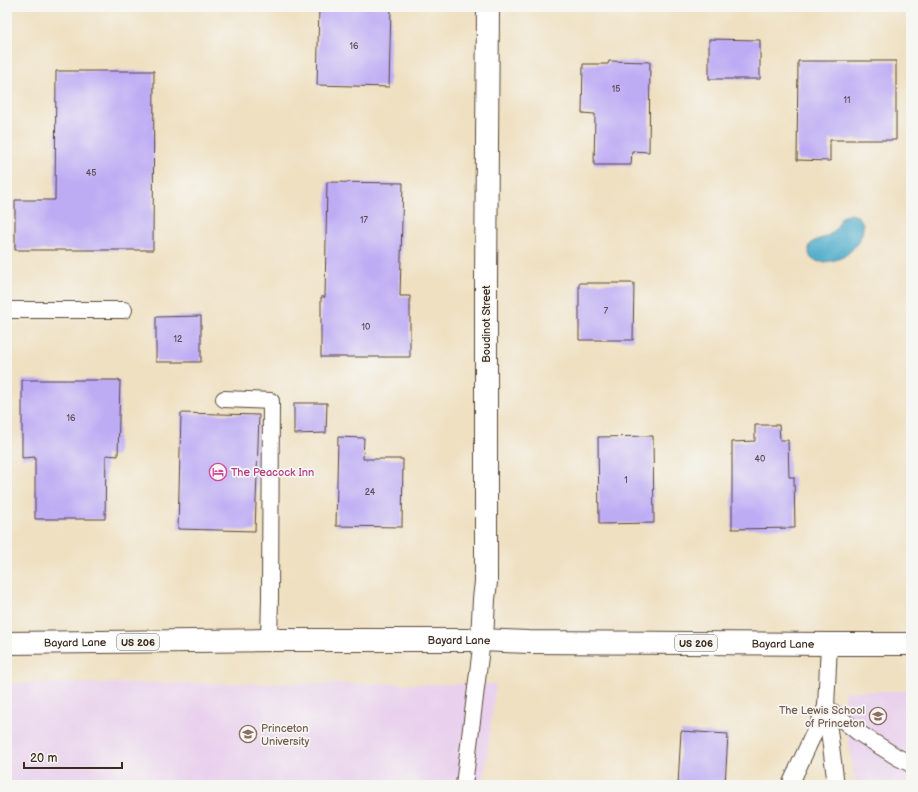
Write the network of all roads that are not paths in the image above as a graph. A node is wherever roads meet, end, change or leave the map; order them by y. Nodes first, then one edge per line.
1 (488, 7) edge
2 (7, 310) edge
3 (124, 310) dead end
4 (224, 399) dead end
5 (269, 640) junction
6 (482, 640) junction
7 (7, 643) edge
8 (829, 644) junction
9 (911, 644) edge
10 (826, 707) junction
11 (911, 764) edge
12 (464, 785) edge
13 (790, 785) edge
14 (836, 785) edge

1 - 6 main road, Boudinot Street
2 - 3 lane
4 - 5 lane
5 - 6 main road, Bayard Lane / US 206
5 - 7 main road, Bayard Lane / US 206
6 - 8 main road, Bayard Lane / US 206
6 - 12 lane
8 - 9 main road, Bayard Lane / US 206
8 - 10 lane
10 - 11 lane
10 - 13 lane
10 - 14 lane

